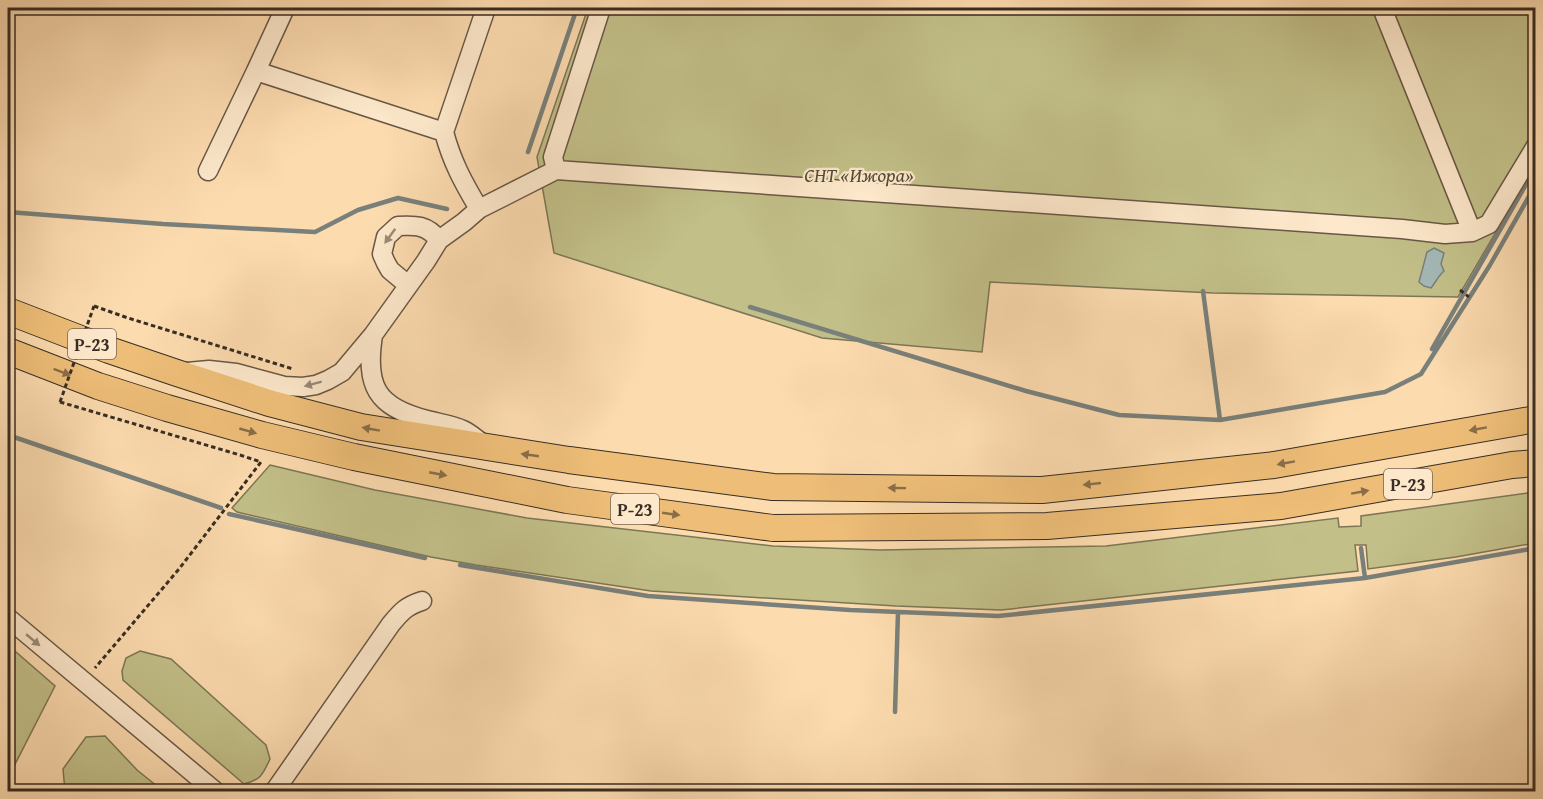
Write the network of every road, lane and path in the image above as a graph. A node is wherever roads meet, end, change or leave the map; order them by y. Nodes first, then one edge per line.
1 (285, 8) edge
2 (486, 8) edge
3 (601, 8) edge
4 (1382, 8) edge
5 (256, 71) junction
6 (444, 132) junction
7 (1536, 146) edge
8 (556, 170) junction
9 (208, 171) dead end
10 (479, 208) junction
11 (1472, 231) junction
12 (439, 240) junction
13 (408, 285) junction
14 (1460, 290) dead end
15 (1469, 297) dead end
16 (8, 311) edge
17 (373, 335) junction
18 (8, 351) edge
19 (297, 370) dead end
20 (177, 373) junction
21 (1536, 419) edge
22 (491, 449) junction
23 (1536, 463) edge
24 (422, 601) dead end
25 (8, 618) edge
26 (84, 681) junction
27 (216, 792) edge
28 (274, 792) edge

1 - 5 street
2 - 6 street
3 - 8 street
4 - 11 street
5 - 6 street
5 - 9 street
6 - 10 street
7 - 11 street
8 - 10 street
8 - 11 street
10 - 12 street
12 - 13 street
12 -> 13 street
13 - 17 street
14 - 15 path
16 - 20 highway, Р-23
17 -> 20 street
17 - 22 street
18 -> 23 highway, Р-23
19 - 26 path, bridge
22 -> 20 highway, Р-23
21 -> 22 highway, Р-23
24 - 28 street
25 -> 26 street
26 - 27 street

